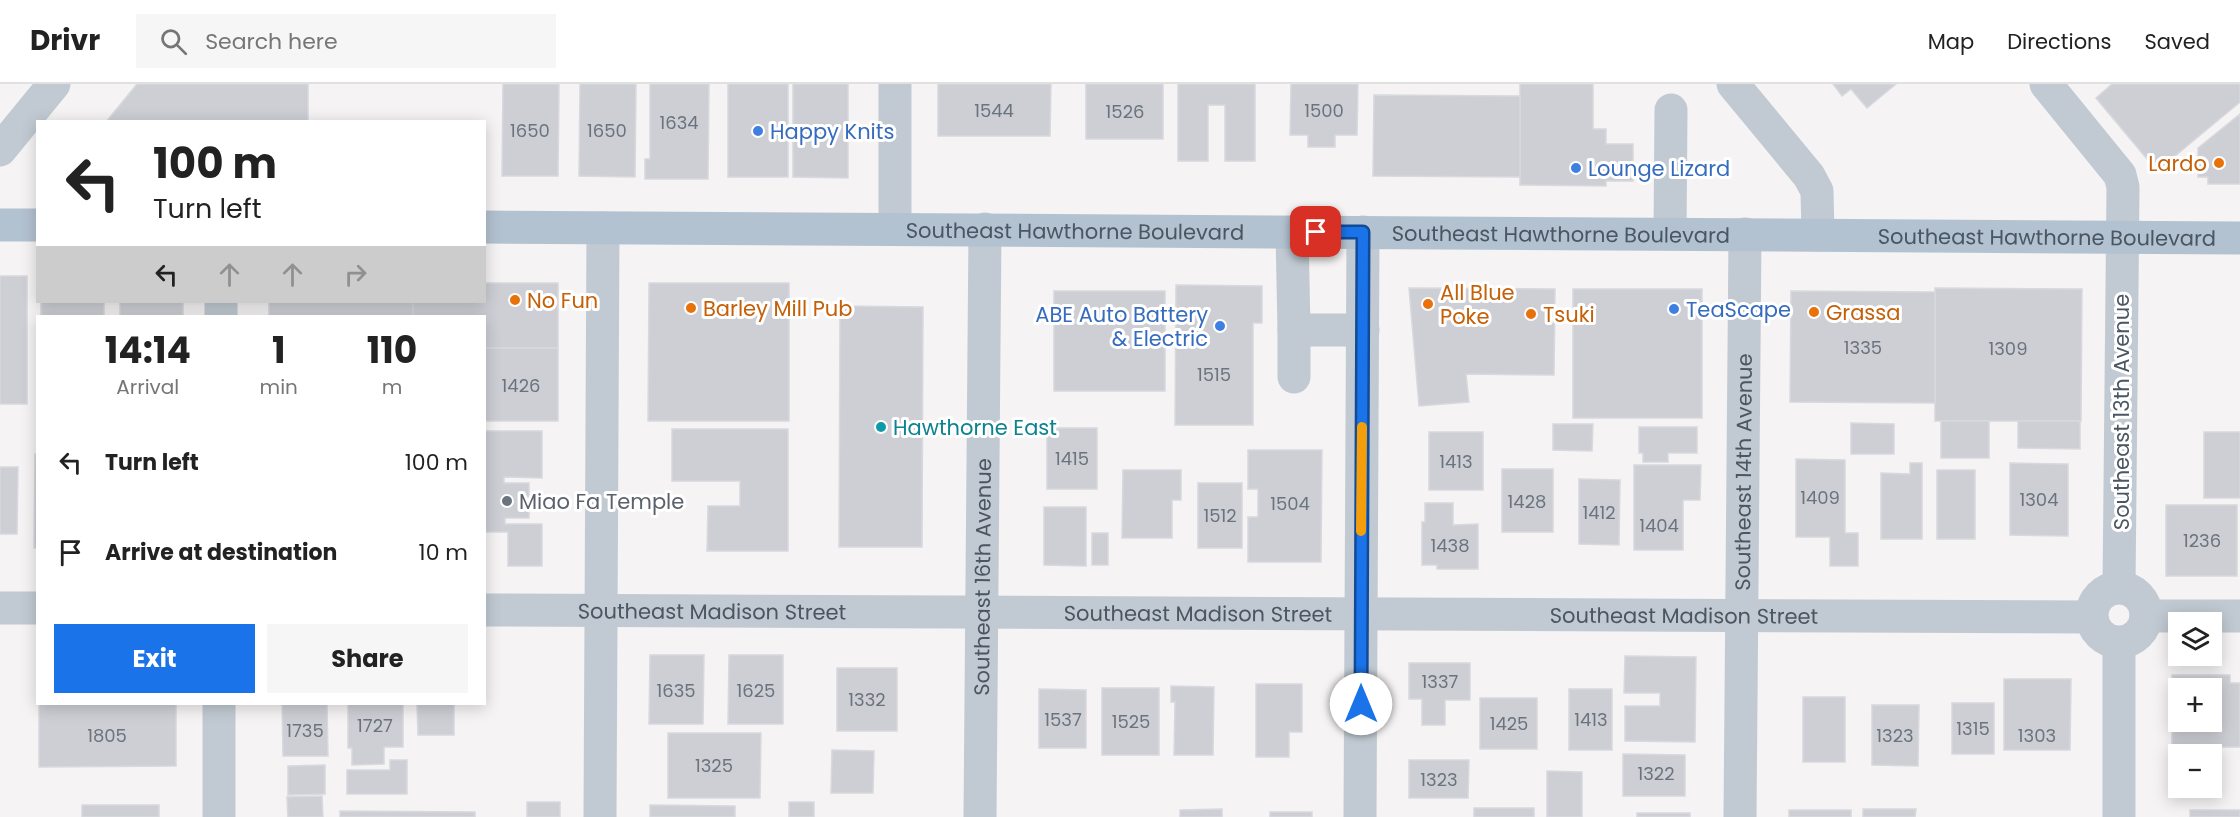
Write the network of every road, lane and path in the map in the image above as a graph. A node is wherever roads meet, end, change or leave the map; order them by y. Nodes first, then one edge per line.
1 (54, 84) edge
2 (895, 84) edge
3 (1732, 84) edge
4 (2046, 84) edge
5 (1671, 110) dead end
6 (0, 150) edge
7 (0, 225) edge
8 (36, 225) edge
9 (486, 227) edge
10 (603, 228) junction
11 (895, 229) junction
12 (985, 230) junction
13 (1292, 232) junction
14 (1363, 232) junction
15 (1670, 234) junction
16 (1744, 234) junction
17 (1818, 235) junction
18 (2122, 237) junction
19 (2240, 238) edge
20 (1294, 330) junction
21 (1363, 330) junction
22 (1294, 377) dead end
23 (2120, 587) junction
24 (0, 608) edge
25 (36, 608) edge
26 (486, 610) edge
27 (601, 610) junction
28 (981, 612) junction
29 (1361, 613) junction
30 (1741, 615) junction
31 (2146, 615) junction
32 (2240, 615) edge
33 (2091, 616) junction
34 (2119, 643) junction
35 (219, 705) edge
36 (219, 817) edge
37 (600, 817) edge
38 (980, 817) edge
39 (1360, 817) edge
40 (1740, 817) edge
41 (2119, 817) edge

1 - 6 street
2 - 11 street
3 - 17 street
4 - 18 street, Southeast 13th Avenue
5 - 15 street
7 - 8 main road
9 - 10 main road, Southeast Hawthorne Boulevard
10 - 11 main road, Southeast Hawthorne Boulevard
10 - 27 street
11 - 12 main road, Southeast Hawthorne Boulevard
12 - 13 main road, Southeast Hawthorne Boulevard
12 - 28 street, Southeast 16th Avenue
13 - 14 main road, Southeast Hawthorne Boulevard
13 - 20 street
14 - 15 main road, Southeast Hawthorne Boulevard
14 - 21 street
15 - 16 main road, Southeast Hawthorne Boulevard
16 - 17 main road, Southeast Hawthorne Boulevard
16 - 30 street, Southeast 14th Avenue
17 - 18 main road, Southeast Hawthorne Boulevard
18 - 19 main road, Southeast Hawthorne Boulevard
18 - 23 street, Southeast 13th Avenue
20 - 21 street
20 - 22 street
21 - 29 street
23 - 31 street
23 - 33 street
24 - 25 street
26 - 27 street, Southeast Madison Street
27 - 28 street, Southeast Madison Street
27 - 37 street
28 - 29 street, Southeast Madison Street
28 - 38 street, Southeast 16th Avenue
29 - 30 street, Southeast Madison Street
29 - 39 street
30 - 33 street, Southeast Madison Street
30 - 40 street, Southeast 14th Avenue
31 - 32 street
31 - 34 street
33 - 34 street
34 - 41 street
35 - 36 street

